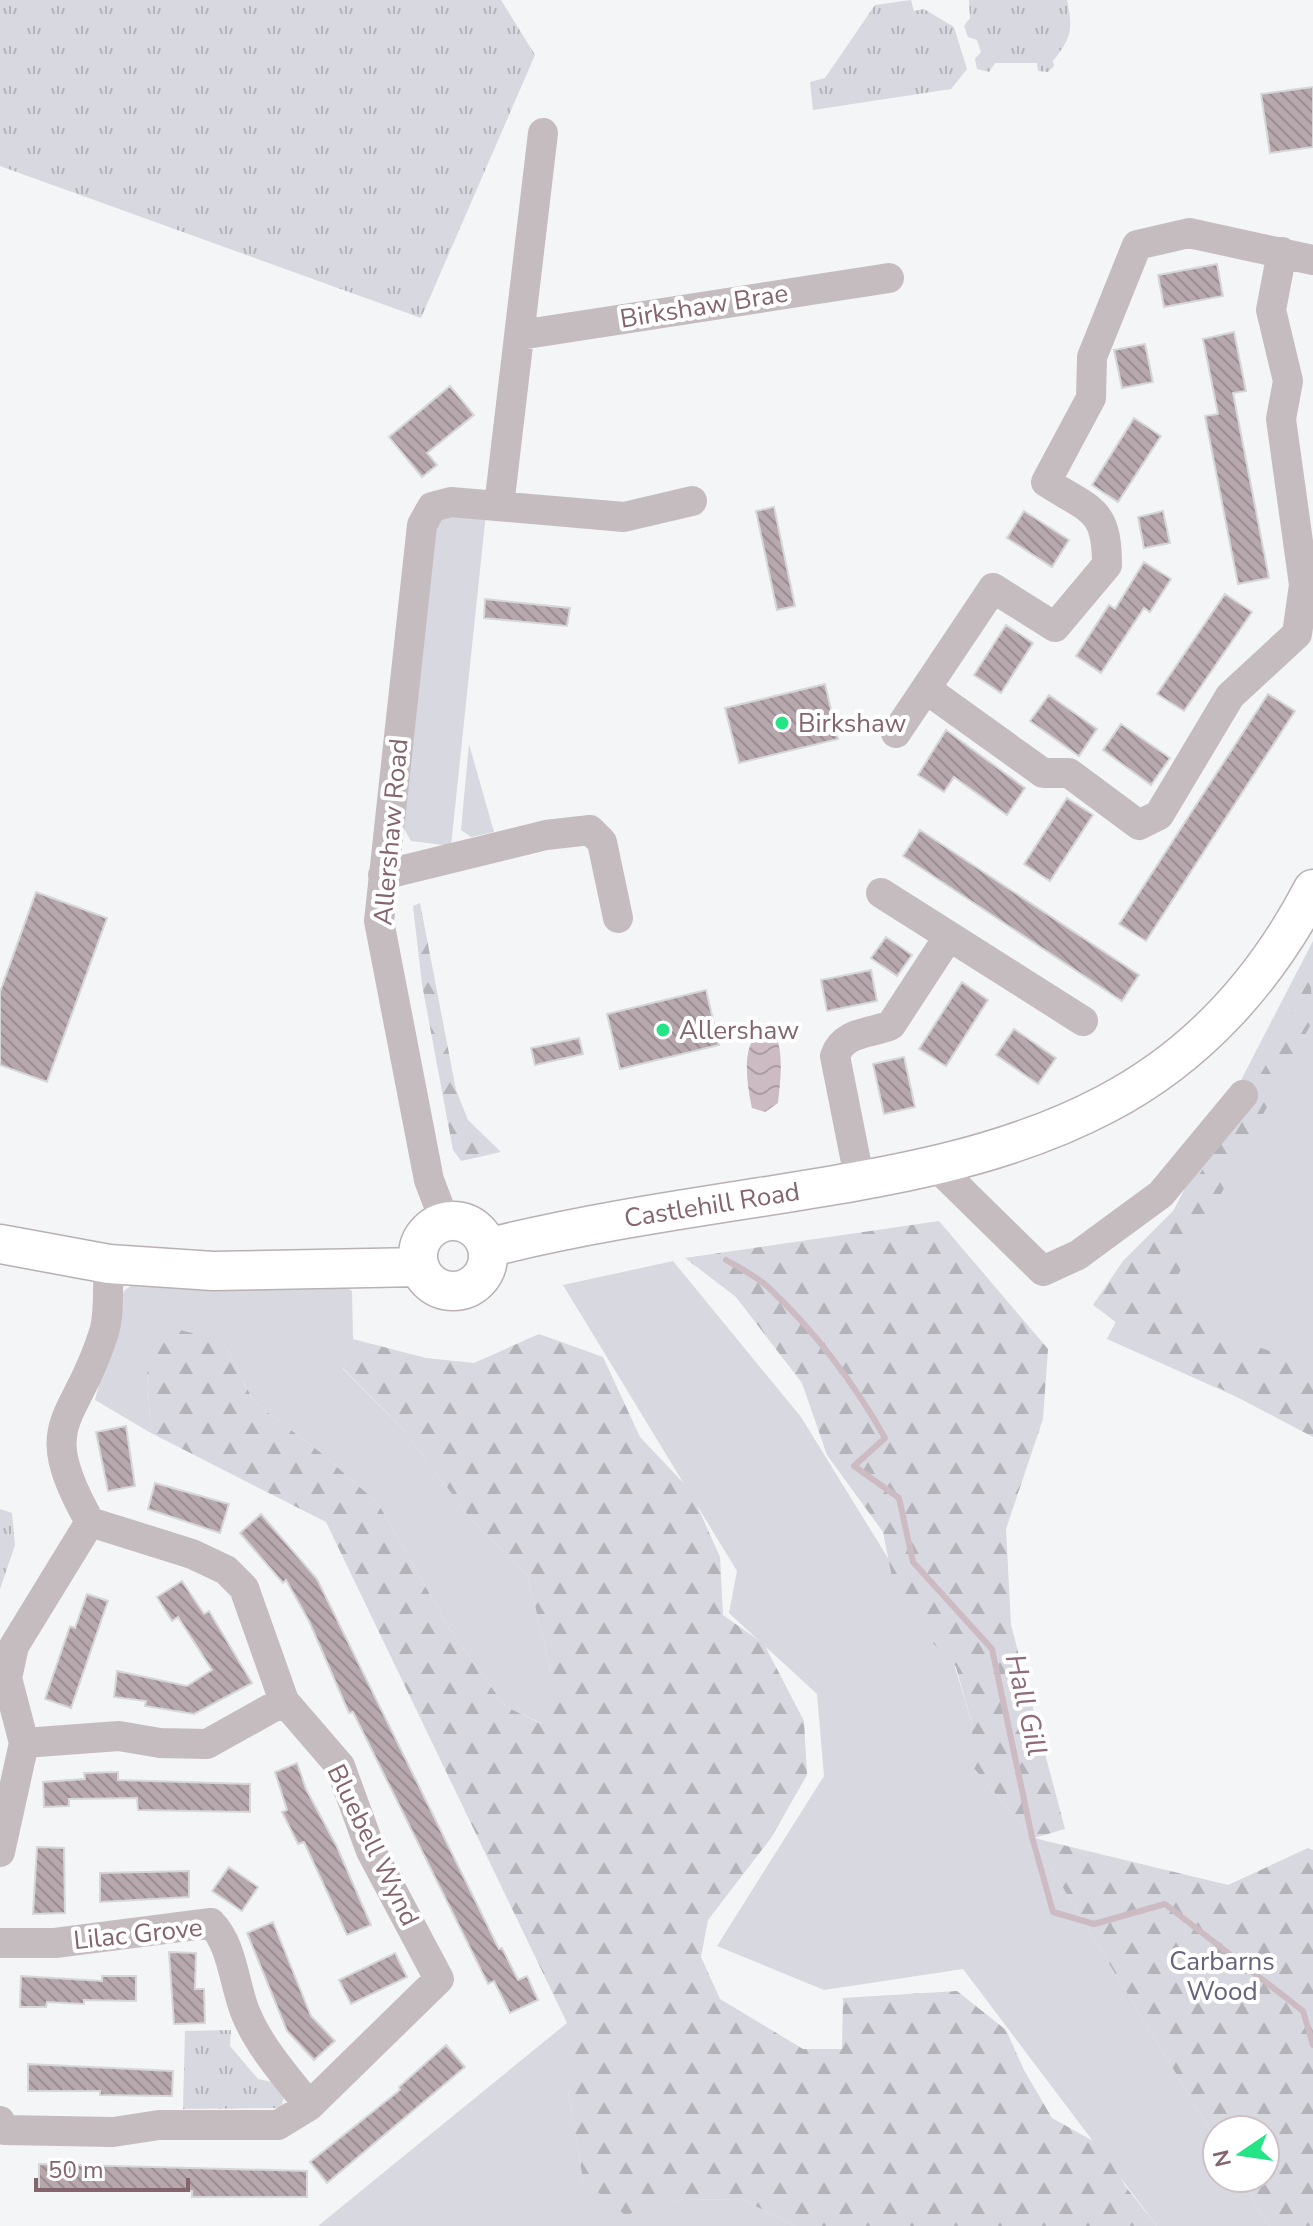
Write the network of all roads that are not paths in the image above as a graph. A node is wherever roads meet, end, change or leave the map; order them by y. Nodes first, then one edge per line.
1 (543, 133) dead end
2 (1282, 252) junction
3 (1313, 260) edge
4 (889, 278) dead end
5 (520, 335) junction
6 (1303, 500) edge
7 (692, 501) dead end
8 (499, 506) junction
9 (926, 689) junction
10 (896, 733) dead end
11 (383, 875) junction
12 (1313, 889) edge
13 (881, 893) dead end
14 (618, 918) dead end
15 (949, 936) junction
16 (1083, 1021) dead end
17 (1243, 1095) dead end
18 (936, 1166) junction
19 (860, 1182) junction
20 (429, 1242) junction
21 (0, 1244) edge
22 (487, 1248) junction
23 (109, 1264) junction
24 (90, 1522) junction
25 (284, 1701) junction
26 (24, 1743) junction
27 (0, 1852) edge
28 (0, 1943) edge
29 (309, 2106) junction
30 (0, 2121) edge

1 - 5 street
2 - 3 street
2 - 6 street
2 - 9 street
4 - 5 street, Birkshaw Brae
5 - 8 street
6 - 9 street
7 - 8 street
8 - 11 street, Allershaw Road
9 - 10 street
11 - 14 street
11 - 20 street, Allershaw Road
12 - 18 main road, Castlehill Road
13 - 15 street
15 - 16 street
15 - 19 street
17 - 18 street
18 - 19 main road, Castlehill Road
19 - 22 main road, Castlehill Road
20 - 22 main road
20 - 22 main road
20 - 23 main road
21 - 23 main road
23 - 24 street
24 - 25 street, Bluebell Wynd
24 - 26 street
25 - 26 street
25 - 29 street, Bluebell Wynd
26 - 27 street
28 - 29 street, Lilac Grove
29 - 30 street, Bluebell Wynd

